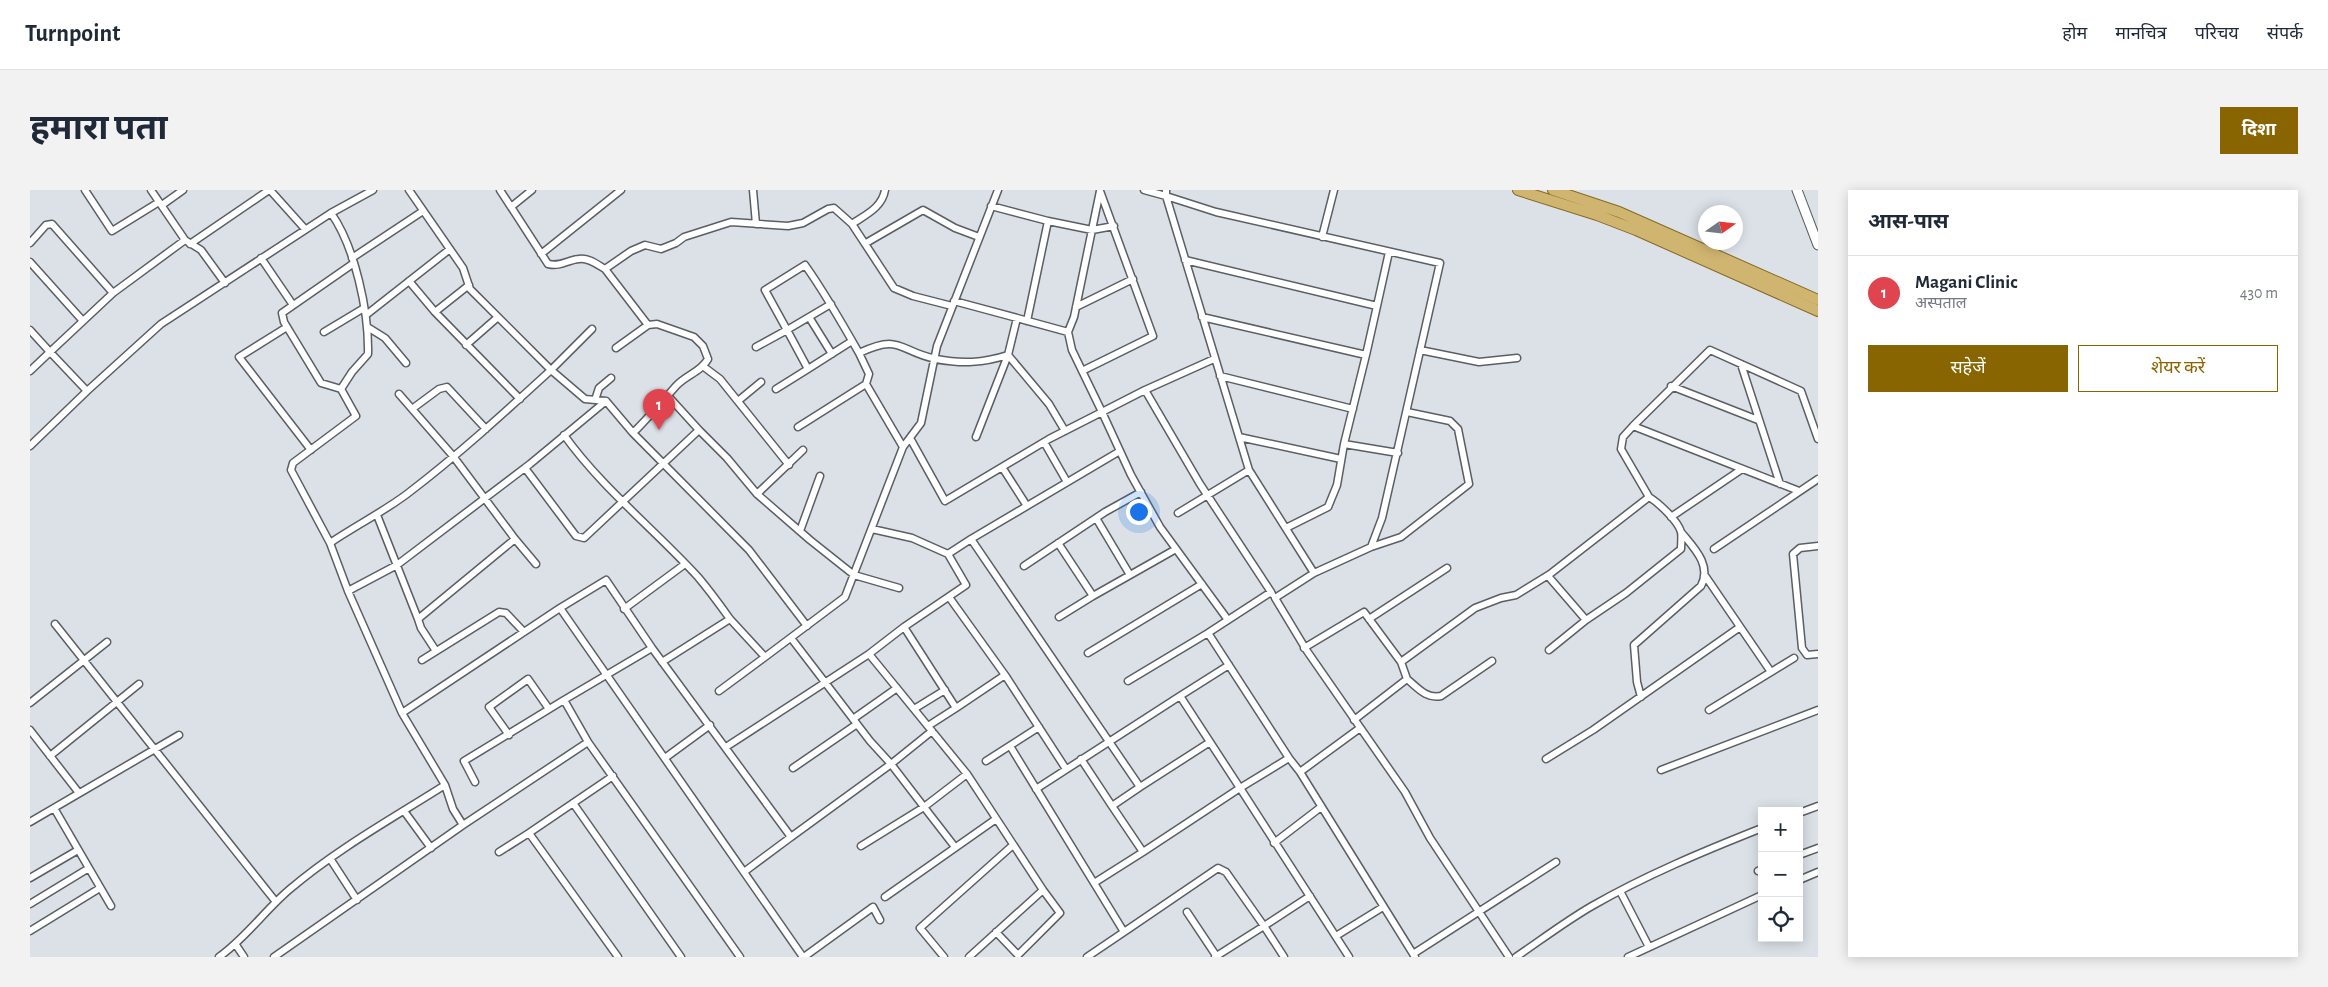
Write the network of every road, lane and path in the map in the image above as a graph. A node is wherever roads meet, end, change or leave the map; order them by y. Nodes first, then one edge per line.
1 (85, 190) edge
2 (151, 190) edge
3 (184, 190) edge
4 (270, 190) edge
5 (373, 190) edge
6 (409, 190) edge
7 (500, 190) edge
8 (532, 190) edge
9 (621, 190) edge
10 (753, 190) edge
11 (885, 190) edge
12 (998, 190) edge
13 (1100, 190) edge
14 (1144, 190) edge
15 (1334, 190) edge
16 (1518, 190) edge
17 (1554, 190) edge
18 (1797, 190) edge
19 (1166, 193) edge
20 (160, 204) junction
21 (991, 206) junction
22 (511, 207) junction
23 (423, 212) junction
24 (331, 213) junction
25 (1048, 221) junction
26 (756, 224) junction
27 (852, 224) junction
28 (1114, 226) junction
29 (305, 229) junction
30 (1092, 230) junction
31 (978, 237) junction
32 (1322, 237) junction
33 (188, 242) junction
34 (866, 243) junction
35 (30, 244) edge
36 (1818, 245) edge
37 (450, 249) junction
38 (1389, 252) junction
39 (541, 254) junction
40 (261, 258) junction
41 (1185, 260) junction
42 (353, 261) junction
43 (30, 262) edge
44 (605, 270) junction
45 (1133, 279) junction
46 (409, 280) junction
47 (225, 283) junction
48 (469, 286) junction
49 (113, 293) junction
50 (1818, 300) edge
51 (953, 303) junction
52 (831, 304) junction
53 (294, 305) junction
54 (1377, 306) junction
55 (1076, 307) junction
56 (1818, 311) edge
57 (365, 312) junction
58 (435, 312) junction
59 (498, 317) junction
60 (809, 317) junction
61 (1202, 317) junction
62 (1017, 318) junction
63 (83, 321) junction
64 (1027, 321) junction
65 (648, 326) junction
66 (287, 327) junction
67 (369, 328) junction
68 (592, 329) dead end
69 (30, 330) edge
70 (787, 330) junction
71 (324, 332) dead end
72 (1068, 332) junction
73 (852, 341) junction
74 (466, 345) junction
75 (756, 347) dead end
76 (616, 348) dead end
77 (1420, 350) junction
78 (50, 352) junction
79 (859, 353) junction
80 (832, 354) junction
81 (1008, 355) junction
82 (1366, 355) junction
83 (1517, 358) dead end
84 (934, 359) junction
85 (1214, 359) junction
86 (406, 363) dead end
87 (1741, 364) junction
88 (704, 367) junction
89 (808, 369) junction
90 (551, 370) junction
91 (30, 371) edge
92 (1082, 371) junction
93 (1220, 376) junction
94 (611, 378) dead end
95 (761, 382) dead end
96 (866, 384) junction
97 (1671, 386) junction
98 (776, 389) dead end
99 (341, 390) junction
100 (1145, 390) junction
101 (86, 391) junction
102 (399, 394) dead end
103 (669, 397) junction
104 (520, 399) junction
105 (595, 400) junction
106 (606, 401) junction
107 (738, 401) junction
108 (412, 409) junction
109 (1353, 409) junction
110 (1102, 412) junction
111 (1407, 412) junction
112 (1758, 420) junction
113 (1633, 426) junction
114 (798, 427) dead end
115 (486, 428) junction
116 (699, 430) junction
117 (1065, 431) junction
118 (633, 433) junction
119 (564, 435) junction
120 (1239, 436) junction
121 (976, 437) dead end
122 (910, 438) junction
123 (1818, 440) edge
124 (1044, 442) junction
125 (1344, 444) junction
126 (30, 446) edge
127 (903, 447) junction
128 (311, 450) junction
129 (803, 450) dead end
130 (1120, 451) junction
131 (1398, 453) junction
132 (453, 456) junction
133 (1341, 460) junction
134 (664, 464) junction
135 (789, 465) junction
136 (1002, 467) junction
137 (525, 468) junction
138 (1742, 469) junction
139 (1249, 470) junction
140 (820, 476) dead end
141 (1818, 478) edge
142 (1067, 482) junction
143 (1780, 484) junction
144 (1799, 491) junction
145 (1141, 492) junction
146 (757, 494) junction
147 (1208, 495) junction
148 (1649, 496) junction
149 (484, 499) junction
150 (623, 502) junction
151 (1027, 506) junction
152 (1178, 513) dead end
153 (377, 515) junction
154 (1671, 517) junction
155 (1096, 518) junction
156 (1286, 528) junction
157 (872, 529) junction
158 (800, 531) junction
159 (1681, 532) junction
160 (515, 539) junction
161 (971, 540) junction
162 (330, 543) junction
163 (1058, 543) junction
164 (1818, 546) edge
165 (1371, 547) junction
166 (1176, 548) junction
167 (1714, 549) dead end
168 (948, 554) junction
169 (536, 564) dead end
170 (685, 564) junction
171 (397, 565) junction
172 (1024, 566) dead end
173 (1447, 568) dead end
174 (1314, 573) junction
175 (854, 575) junction
176 (1130, 575) junction
177 (1548, 576) junction
178 (1706, 577) junction
179 (1202, 584) junction
180 (899, 588) dead end
181 (348, 591) junction
182 (1273, 595) junction
183 (1093, 596) junction
184 (948, 597) junction
185 (560, 608) junction
186 (624, 609) junction
187 (1058, 616) dead end
188 (730, 619) junction
189 (1369, 619) junction
190 (418, 620) junction
191 (1228, 620) junction
192 (1586, 620) junction
193 (55, 624) dead end
194 (807, 626) junction
195 (904, 627) junction
196 (1740, 627) junction
197 (524, 632) junction
198 (1208, 633) junction
199 (791, 638) junction
200 (107, 642) dead end
201 (652, 648) junction
202 (1304, 648) junction
203 (1549, 650) dead end
204 (436, 651) junction
205 (1088, 653) dead end
206 (869, 654) junction
207 (1818, 654) edge
208 (765, 657) junction
209 (1794, 658) dead end
210 (83, 660) junction
211 (422, 660) dead end
212 (1492, 661) dead end
213 (662, 662) junction
214 (1401, 662) junction
215 (1229, 665) junction
216 (1770, 672) junction
217 (1005, 675) junction
218 (607, 676) junction
219 (1407, 679) junction
220 (1128, 681) dead end
221 (826, 683) junction
222 (139, 684) dead end
223 (897, 688) junction
224 (945, 690) junction
225 (720, 691) dead end
226 (1180, 696) junction
227 (1640, 697) junction
228 (564, 700) junction
229 (116, 702) junction
230 (30, 703) edge
231 (956, 708) junction
232 (549, 709) junction
233 (914, 709) junction
234 (1709, 710) dead end
235 (1818, 710) edge
236 (402, 713) junction
237 (1354, 720) junction
238 (855, 722) junction
239 (710, 725) junction
240 (1039, 727) junction
241 (1360, 728) junction
242 (930, 729) junction
243 (30, 730) edge
244 (179, 735) dead end
245 (509, 735) junction
246 (1108, 741) junction
247 (588, 742) junction
248 (1210, 742) junction
249 (1010, 746) junction
250 (726, 747) junction
251 (154, 750) junction
252 (50, 756) junction
253 (665, 758) junction
254 (1289, 758) junction
255 (1081, 759) junction
256 (1546, 759) dead end
257 (986, 761) dead end
258 (891, 764) junction
259 (793, 768) dead end
260 (1066, 769) junction
261 (1661, 770) dead end
262 (1300, 772) junction
263 (967, 774) junction
264 (613, 776) junction
265 (475, 782) dead end
266 (445, 785) junction
267 (1140, 788) junction
268 (1240, 788) junction
269 (1036, 789) junction
270 (79, 793) junction
271 (573, 803) junction
272 (1112, 806) junction
273 (1818, 806) edge
274 (924, 807) junction
275 (1321, 807) junction
276 (54, 808) junction
277 (404, 811) junction
278 (1803, 812) edge
279 (996, 819) junction
280 (30, 822) edge
281 (464, 825) junction
282 (1758, 830) edge
283 (530, 834) junction
284 (791, 837) junction
285 (1274, 842) junction
286 (1013, 845) junction
287 (861, 846) dead end
288 (431, 848) junction
289 (955, 848) junction
290 (1818, 848) edge
291 (78, 850) junction
292 (499, 852) dead end
293 (1143, 852) junction
294 (1803, 854) edge
295 (331, 860) junction
296 (1556, 862) dead end
297 (89, 868) junction
298 (744, 872) junction
299 (1818, 872) edge
300 (30, 878) edge
301 (1803, 878) edge
302 (1094, 883) junction
303 (100, 888) junction
304 (1043, 890) junction
305 (1620, 891) junction
306 (1310, 896) junction
307 (885, 897) dead end
308 (1758, 897) edge
309 (357, 900) junction
310 (276, 902) junction
311 (30, 904) edge
312 (111, 906) dead end
313 (1383, 907) junction
314 (1188, 912) dead end
315 (1478, 912) junction
316 (880, 920) dead end
317 (1264, 926) junction
318 (30, 931) edge
319 (996, 932) junction
320 (1124, 932) junction
321 (1336, 936) junction
322 (236, 945) junction
323 (1649, 947) junction
324 (1507, 954) edge
325 (1414, 955) edge
326 (1018, 956) edge
327 (219, 957) edge
328 (244, 957) edge
329 (274, 957) edge
330 (618, 957) edge
331 (681, 957) edge
332 (740, 957) edge
333 (803, 957) edge
334 (944, 957) edge
335 (969, 957) edge
336 (1087, 957) edge
337 (1216, 957) edge
338 (1284, 957) edge
339 (1349, 957) edge
340 (1498, 957) edge
341 (1516, 957) edge
342 (1628, 957) edge

1 - 20 street
2 - 20 street
3 - 20 street
4 - 29 street
4 - 33 street
5 - 24 street
6 - 23 street
7 - 22 street
8 - 22 street
9 - 39 street
10 - 26 street
11 - 27 street
12 - 21 street
13 - 28 street
13 - 30 street
14 - 19 street
15 - 32 street
16 - 56 main road
17 - 50 main road
18 - 36 main road
19 - 32 street
19 - 41 street
20 - 33 street
21 - 25 street
21 - 31 street
22 - 39 street
23 - 37 street
23 - 42 street
24 - 29 street
24 - 42 street
25 - 30 street
25 - 64 street
26 - 27 street
26 - 44 street
27 - 34 street
28 - 30 street
28 - 45 street
29 - 40 street
30 - 55 street
31 - 34 street
31 - 51 street
32 - 38 street
33 - 47 street
33 - 49 street
34 - 51 street
35 - 49 street
37 - 46 street
37 - 48 street
38 - 54 street
38 - 77 street
39 - 44 street
40 - 47 street
40 - 53 street
41 - 54 street
41 - 61 street
42 - 53 street
42 - 57 street
43 - 63 street
44 - 65 street
45 - 55 street
45 - 92 street
46 - 57 street
46 - 58 street
47 - 101 street
48 - 58 street
48 - 59 street
49 - 63 street
51 - 62 street
51 - 84 street
52 - 60 street
52 - 70 street
52 - 73 street
53 - 66 street
54 - 82 street
55 - 72 street
57 - 67 street
57 - 71 street
58 - 74 street
59 - 74 street
59 - 90 street
60 - 70 street
60 - 80 street
61 - 82 street
61 - 85 street
62 - 64 street
62 - 81 street
63 - 78 street
64 - 72 street
65 - 76 street
65 - 88 street
66 - 99 street
66 - 128 street
67 - 86 street
67 - 99 street
68 - 90 street
69 - 78 street
70 - 75 street
70 - 89 street
72 - 92 street
73 - 79 street
73 - 80 street
74 - 104 street
77 - 83 street
77 - 111 street
78 - 91 street
78 - 101 street
79 - 84 street
79 - 96 street
80 - 89 street
81 - 84 street
81 - 117 street
81 - 121 street
82 - 109 street
84 - 122 street
85 - 93 street
85 - 100 street
87 - 97 street
87 - 112 street
87 - 123 street
88 - 103 street
88 - 107 street
89 - 98 street
90 - 104 street
90 - 105 street
92 - 110 street
93 - 109 street
93 - 120 street
94 - 105 street
95 - 107 street
96 - 114 street
96 - 127 street
97 - 112 street
97 - 113 street
99 - 128 street
100 - 110 street
100 - 147 street
101 - 126 street
102 - 108 street
103 - 116 street
103 - 118 street
104 - 115 street
105 - 106 street
106 - 118 street
106 - 119 street
107 - 135 street
108 - 115 street
108 - 132 street
109 - 125 street
110 - 117 street
110 - 130 street
111 - 131 street
111 - 165 street
112 - 143 street
113 - 138 street
113 - 148 street
115 - 132 street
116 - 134 street
116 - 146 street
117 - 124 street
118 - 134 street
119 - 137 street
119 - 150 street
120 - 133 street
120 - 139 street
122 - 127 street
122 - 136 street
124 - 136 street
124 - 142 street
125 - 131 street
125 - 133 street
127 - 157 street
128 - 162 street
129 - 135 street
130 - 142 street
130 - 145 street
131 - 165 street
132 - 149 street
132 - 153 street
133 - 156 street
134 - 150 street
134 - 194 street
135 - 146 street
136 - 151 street
137 - 149 street
137 - 150 street
138 - 143 street
138 - 154 street
139 - 147 street
139 - 156 street
140 - 158 street
141 - 144 street
142 - 151 street
143 - 144 street
144 - 167 street
145 - 155 street
145 - 166 street
146 - 158 street
147 - 152 street
147 - 182 street
148 - 154 street
148 - 177 street
149 - 160 street
149 - 171 street
150 - 170 street
151 - 161 street
153 - 162 street
153 - 171 street
154 - 159 street
155 - 163 street
155 - 176 street
156 - 174 street
157 - 168 street
157 - 175 street
158 - 175 street
159 - 178 street
159 - 192 street
160 - 169 street
160 - 190 street
161 - 168 street
161 - 246 street
162 - 181 street
163 - 172 street
163 - 183 street
164 - 207 street
165 - 174 street
166 - 176 street
166 - 179 street
168 - 184 street
170 - 186 street
170 - 188 street
171 - 181 street
171 - 190 street
173 - 189 street
174 - 182 street
175 - 180 street
175 - 194 street
176 - 183 street
177 - 192 street
177 - 214 street
178 - 196 street
178 - 227 street
179 - 191 street
179 - 205 street
181 - 236 street
182 - 191 street
182 - 202 street
183 - 187 street
184 - 195 street
184 - 217 street
185 - 186 street
185 - 197 street
185 - 218 street
186 - 201 street
188 - 208 street
188 - 213 street
189 - 202 street
189 - 214 street
190 - 204 street
191 - 198 street
192 - 203 street
193 - 210 street
194 - 199 street
195 - 206 street
195 - 224 street
196 - 216 street
196 - 227 street
197 - 204 street
197 - 236 street
198 - 215 street
198 - 220 street
199 - 208 street
199 - 221 street
200 - 210 street
201 - 213 street
201 - 218 street
202 - 237 street
204 - 211 street
206 - 221 street
206 - 223 street
208 - 225 street
209 - 216 street
210 - 229 street
210 - 230 street
212 - 219 street
213 - 239 street
214 - 219 street
215 - 226 street
215 - 254 street
216 - 234 street
217 - 231 street
217 - 240 street
218 - 228 street
218 - 253 street
219 - 237 street
221 - 238 street
221 - 250 street
222 - 229 street
223 - 233 street
223 - 238 street
224 - 231 street
224 - 233 street
226 - 246 street
226 - 248 street
227 - 256 street
228 - 232 street
228 - 247 street
229 - 251 street
229 - 252 street
231 - 242 street
232 - 245 street
232 - 245 street
233 - 242 street
235 - 261 street
236 - 266 street
237 - 241 street
238 - 258 street
238 - 259 street
239 - 250 street
239 - 253 street
240 - 249 street
240 - 260 street
241 - 262 street
241 - 315 street
242 - 258 street
242 - 263 street
243 - 252 street
244 - 251 street
245 - 265 street
246 - 255 street
246 - 267 street
247 - 264 street
247 - 281 street
248 - 267 street
248 - 268 street
249 - 257 street
249 - 269 street
250 - 284 street
251 - 270 street
251 - 310 street
252 - 270 street
253 - 298 street
254 - 262 street
254 - 268 street
255 - 260 street
255 - 272 street
258 - 274 street
258 - 284 street
260 - 269 street
262 - 275 street
263 - 274 street
263 - 279 street
264 - 271 street
264 - 332 street
266 - 277 street
266 - 281 street
267 - 272 street
268 - 285 street
268 - 293 street
269 - 302 street
270 - 276 street
271 - 283 street
271 - 331 street
272 - 293 street
273 - 278 street
274 - 287 street
274 - 289 street
275 - 285 street
275 - 313 street
276 - 280 street
276 - 291 street
277 - 288 street
277 - 295 street
279 - 286 street
279 - 289 street
281 - 288 street
282 - 305 street
283 - 292 street
283 - 330 street
284 - 298 street
285 - 306 street
286 - 304 street
286 - 334 street
288 - 309 street
289 - 307 street
290 - 294 street
291 - 297 street
291 - 300 street
293 - 302 street
295 - 309 street
295 - 310 street
296 - 315 street
297 - 303 street
297 - 311 street
298 - 333 street
299 - 301 street
302 - 320 street
303 - 312 street
303 - 318 street
304 - 319 street
304 - 326 street
305 - 323 street
305 - 341 street
306 - 317 street
306 - 321 street
308 - 323 street
309 - 329 street
310 - 322 street
313 - 321 street
313 - 325 street
314 - 337 street
315 - 324 street
315 - 325 street
316 - 333 street
317 - 320 street
317 - 337 street
317 - 338 street
319 - 326 street
319 - 335 street
320 - 336 street
321 - 339 street
322 - 327 street
322 - 328 street
323 - 342 street
324 - 340 street

